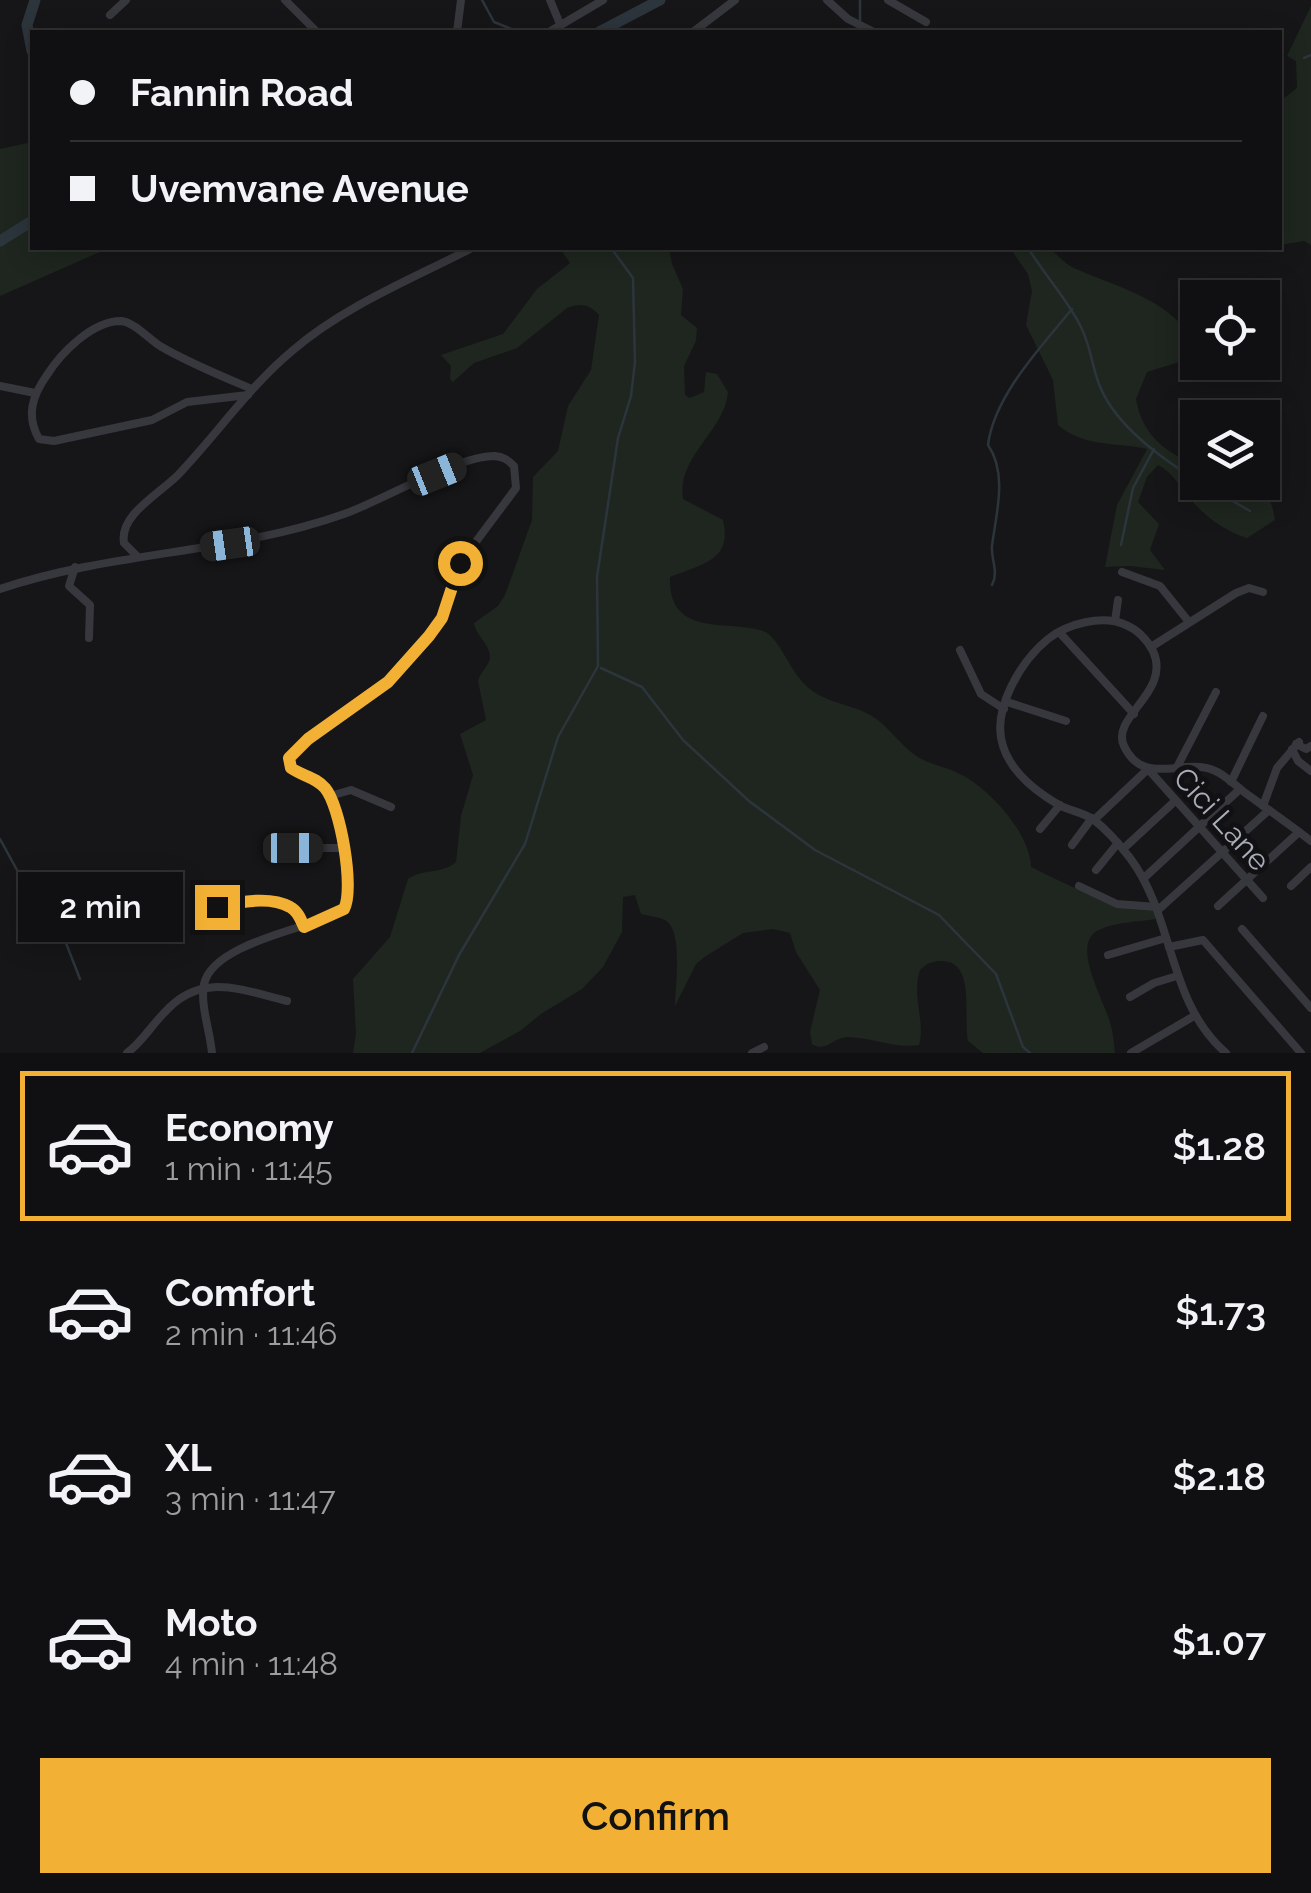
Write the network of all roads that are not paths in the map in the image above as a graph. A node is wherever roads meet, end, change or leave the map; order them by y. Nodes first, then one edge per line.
1 (126, 0) edge
2 (285, 0) edge
3 (461, 0) edge
4 (550, 0) edge
5 (603, 0) edge
6 (735, 0) edge
7 (827, 0) edge
8 (888, 0) edge
9 (110, 15) dead end
10 (708, 22) junction
11 (926, 22) dead end
12 (560, 24) junction
13 (315, 30) edge
14 (457, 30) edge
15 (552, 30) edge
16 (696, 30) edge
17 (716, 30) dead end
18 (870, 30) edge
19 (468, 250) edge
20 (0, 386) edge
21 (250, 392) junction
22 (34, 394) junction
23 (142, 558) junction
24 (75, 567) junction
25 (1122, 572) dead end
26 (0, 589) edge
27 (1263, 592) dead end
28 (1118, 600) dead end
29 (1115, 621) junction
30 (1189, 622) junction
31 (1058, 632) junction
32 (89, 638) dead end
33 (1150, 647) junction
34 (960, 650) dead end
35 (1216, 692) dead end
36 (1006, 705) junction
37 (1134, 714) junction
38 (1263, 716) dead end
39 (1066, 721) dead end
40 (1296, 745) junction
41 (1311, 746) edge
42 (1148, 769) junction
43 (1176, 769) junction
44 (1311, 771) edge
45 (1231, 782) junction
46 (1240, 789) junction
47 (330, 796) junction
48 (1175, 801) junction
49 (1060, 805) junction
50 (392, 807) dead end
51 (1266, 808) junction
52 (1093, 819) junction
53 (1199, 827) junction
54 (1040, 829) dead end
55 (1299, 832) junction
56 (1311, 841) edge
57 (1072, 845) dead end
58 (1121, 846) junction
59 (268, 848) dead end
60 (343, 848) junction
61 (1223, 854) junction
62 (1311, 867) edge
63 (1096, 870) dead end
64 (1144, 878) junction
65 (1246, 880) junction
66 (1080, 886) dead end
67 (1291, 886) dead end
68 (1263, 898) dead end
69 (1218, 906) dead end
70 (217, 907) dead end
71 (1158, 909) junction
72 (304, 927) junction
73 (1242, 929) dead end
74 (1167, 943) junction
75 (1108, 955) dead end
76 (1177, 976) junction
77 (204, 988) junction
78 (1130, 997) dead end
79 (287, 1001) dead end
80 (1311, 1008) edge
81 (1194, 1016) junction
82 (764, 1048) dead end
83 (127, 1053) edge
84 (212, 1053) edge
85 (752, 1053) edge
86 (1131, 1053) edge
87 (1226, 1053) edge
88 (1301, 1053) edge

1 - 9 street
2 - 13 street
3 - 14 street
4 - 12 street
5 - 12 street
6 - 10 street
7 - 18 street
8 - 11 street
10 - 16 street
10 - 17 street
12 - 15 street
19 - 21 street
20 - 22 street
21 - 22 street
21 - 22 street
21 - 23 street
23 - 24 street
23 - 47 street
24 - 26 street
24 - 32 street
25 - 30 street
27 - 30 street
28 - 29 street
29 - 31 street
29 - 33 street
30 - 33 street
31 - 36 street
31 - 37 street
33 - 37 street
34 - 36 street
35 - 43 street
36 - 39 street
36 - 49 street
37 - 42 street, Cici Lane
38 - 45 street
40 - 41 street
40 - 44 street
40 - 51 street
42 - 43 street
42 - 48 street, Cici Lane
42 - 52 street
43 - 45 street
45 - 46 street
46 - 51 street
46 - 53 street
47 - 50 street
47 - 60 street
48 - 53 street, Cici Lane
48 - 58 street
49 - 52 street
49 - 54 street
51 - 55 street
51 - 61 street
52 - 57 street
52 - 58 street
53 - 61 street, Cici Lane
53 - 64 street
55 - 56 street
55 - 65 street
58 - 63 street
58 - 64 street
59 - 60 street
60 - 72 street
61 - 65 street, Cici Lane
61 - 71 street
62 - 67 street
64 - 71 street
65 - 68 street, Cici Lane
65 - 69 street
66 - 71 street
70 - 72 street
71 - 74 street
72 - 77 street
73 - 80 street
74 - 75 street
74 - 76 street
74 - 88 street
76 - 78 street
76 - 81 street
77 - 79 street
77 - 83 street
77 - 84 street
81 - 86 street
81 - 87 street
82 - 85 street

